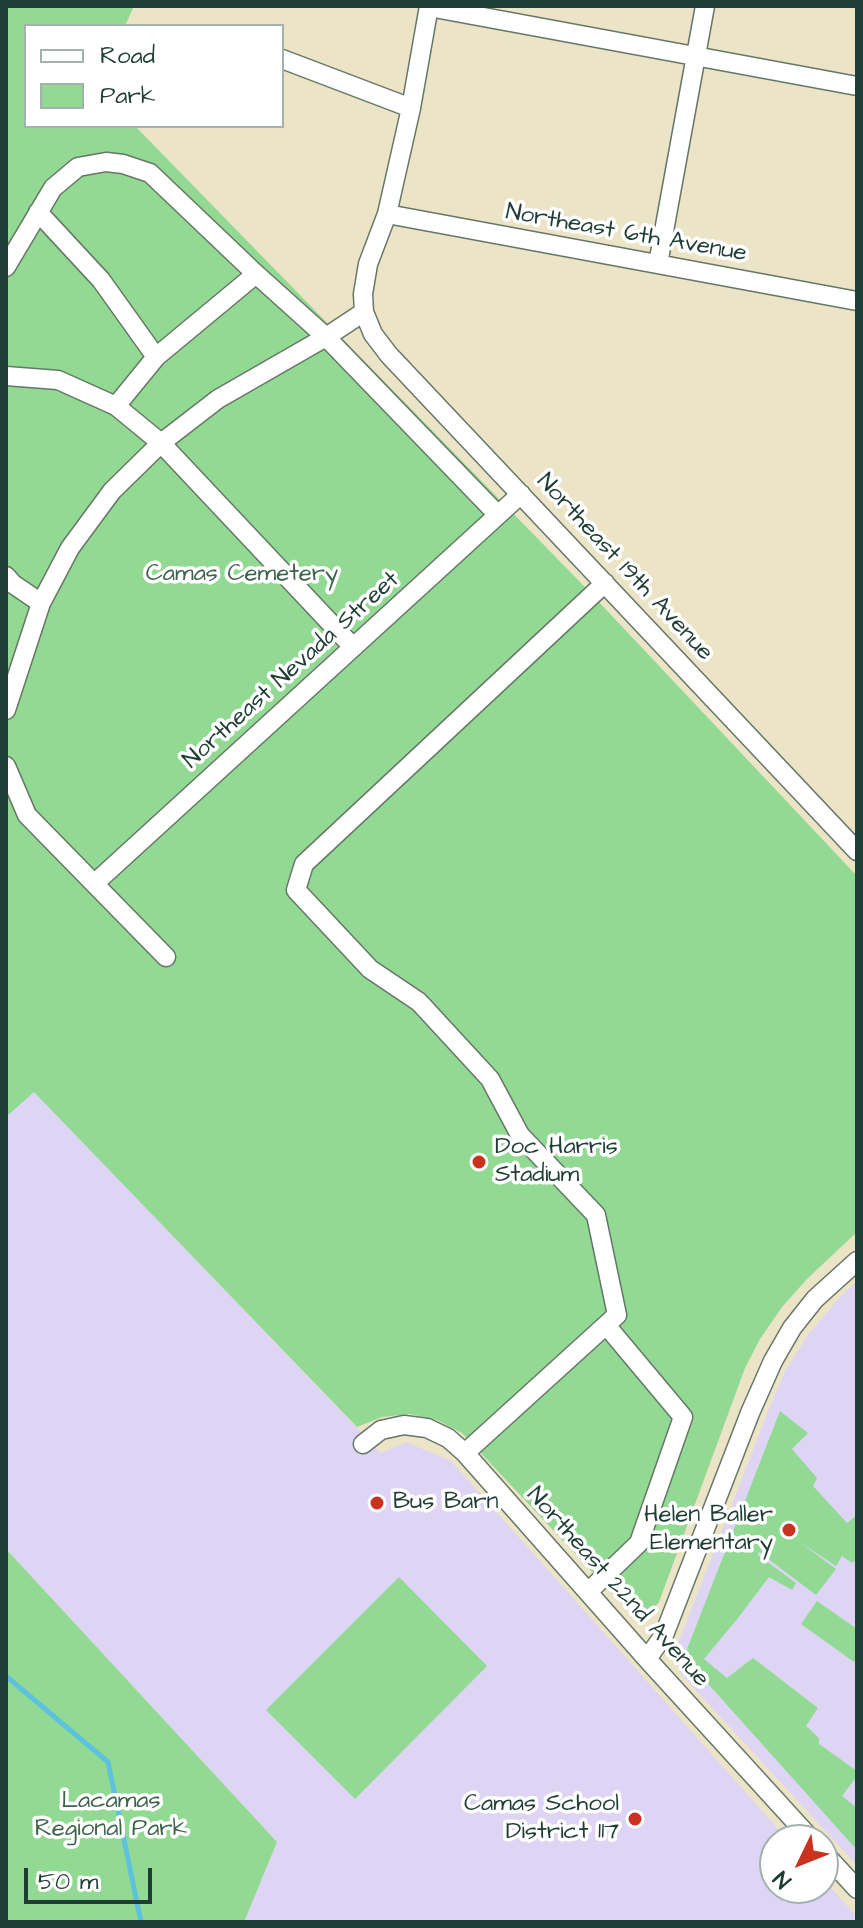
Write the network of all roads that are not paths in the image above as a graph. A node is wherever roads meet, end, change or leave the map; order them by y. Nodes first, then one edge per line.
1 (705, 6) edge
2 (429, 7) edge
3 (696, 56) junction
4 (284, 60) edge
5 (857, 86) edge
6 (411, 108) junction
7 (38, 212) junction
8 (387, 214) junction
9 (658, 264) junction
10 (6, 267) edge
11 (256, 274) junction
12 (857, 301) edge
13 (364, 312) junction
14 (326, 337) junction
15 (156, 357) junction
16 (6, 376) edge
17 (116, 406) junction
18 (161, 443) junction
19 (521, 494) junction
20 (498, 515) junction
21 (6, 576) edge
22 (605, 583) junction
23 (41, 603) junction
24 (353, 647) junction
25 (6, 710) edge
26 (6, 766) edge
27 (857, 851) edge
28 (95, 883) junction
29 (166, 957) dead end
30 (855, 1268) edge
31 (612, 1320) junction
32 (363, 1444) dead end
33 (465, 1453) junction
34 (588, 1592) junction
35 (647, 1659) junction
36 (797, 1824) edge
37 (839, 1869) edge
38 (857, 1889) edge

1 - 3 street
2 - 3 street
2 - 6 street
3 - 5 street
3 - 9 street
4 - 6 street
6 - 8 street
7 - 10 street
7 - 11 street
7 - 15 street
8 - 9 street, Northeast 6th Avenue
8 - 13 street
9 - 12 street, Northeast 6th Avenue
11 - 14 street
11 - 15 street
13 - 14 street
13 - 19 street, Northeast 19th Avenue
14 - 18 street
14 - 20 street
15 - 17 street
16 - 17 street
17 - 18 street
18 - 23 street
18 - 24 street
19 - 20 street, Northeast Nevada Street
19 - 22 street, Northeast 19th Avenue
20 - 24 street, Northeast Nevada Street
21 - 23 street
22 - 27 street, Northeast 19th Avenue
22 - 31 street
23 - 25 street
24 - 28 street, Northeast Nevada Street
26 - 28 street
28 - 29 street
30 - 35 street
31 - 33 street
31 - 34 street
32 - 33 street, Northeast 22nd Avenue
33 - 34 street, Northeast 22nd Avenue
34 - 35 street, Northeast 22nd Avenue
35 - 36 street, Northeast 22nd Avenue
37 - 38 street

